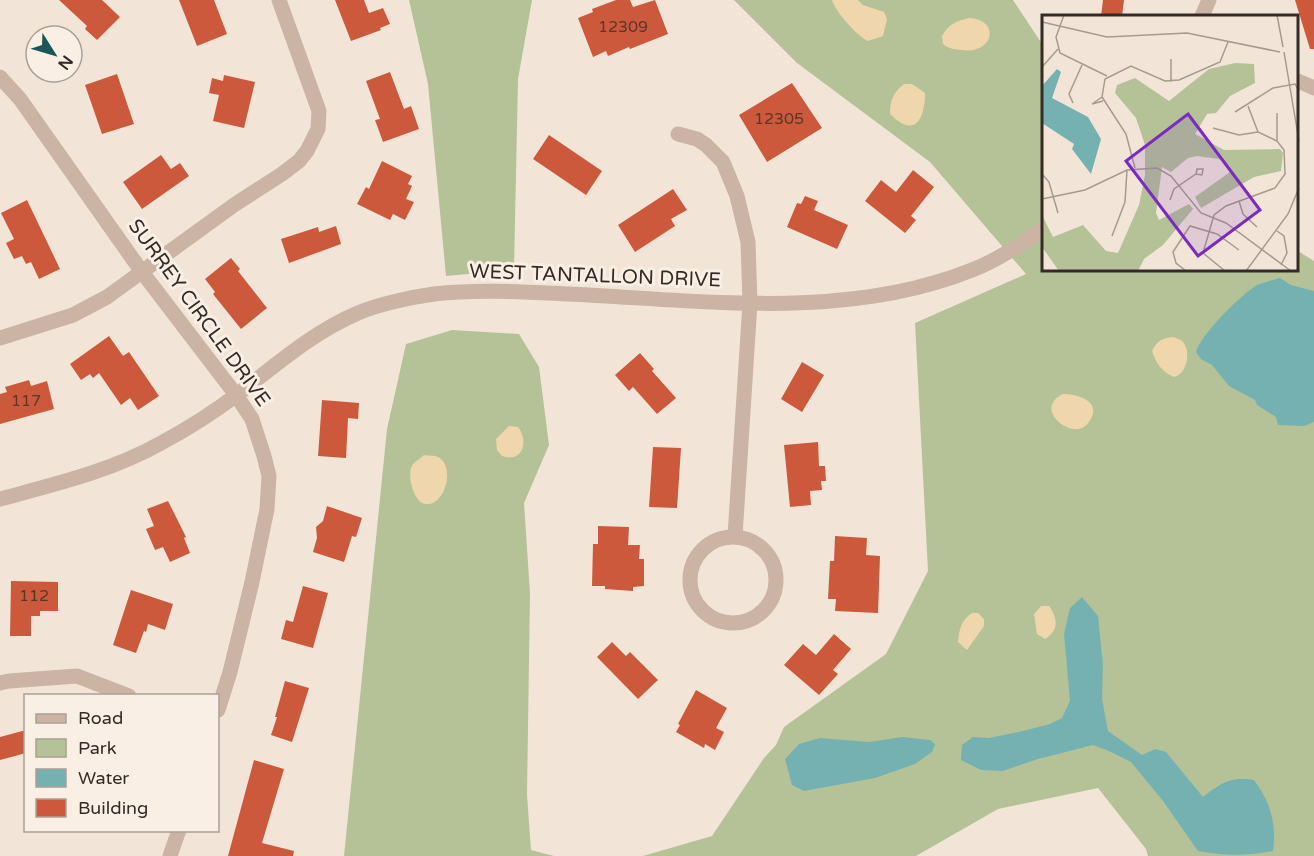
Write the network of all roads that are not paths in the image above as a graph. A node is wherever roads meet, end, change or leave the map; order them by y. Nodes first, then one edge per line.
1 (279, 0) edge
2 (1209, 0) edge
3 (1202, 15) edge
4 (0, 76) edge
5 (1299, 81) edge
6 (1314, 88) edge
7 (678, 134) dead end
8 (1042, 229) edge
9 (142, 272) junction
10 (750, 303) junction
11 (0, 338) edge
12 (236, 395) junction
13 (0, 499) edge
14 (735, 536) junction
15 (0, 683) edge
16 (124, 694) edge
17 (219, 707) edge
18 (179, 832) edge
19 (171, 856) edge

1 - 9 street
2 - 3 street
4 - 9 street, SURREY CIRCLE DRIVE
5 - 6 street
7 - 10 street
8 - 10 street, WEST TANTALLON DRIVE
9 - 11 street
9 - 12 street, SURREY CIRCLE DRIVE
10 - 12 street, WEST TANTALLON DRIVE
10 - 14 street
12 - 13 street, WEST TANTALLON DRIVE
12 - 17 street, SURREY CIRCLE DRIVE
14 - 14 street
15 - 16 street
18 - 19 street

